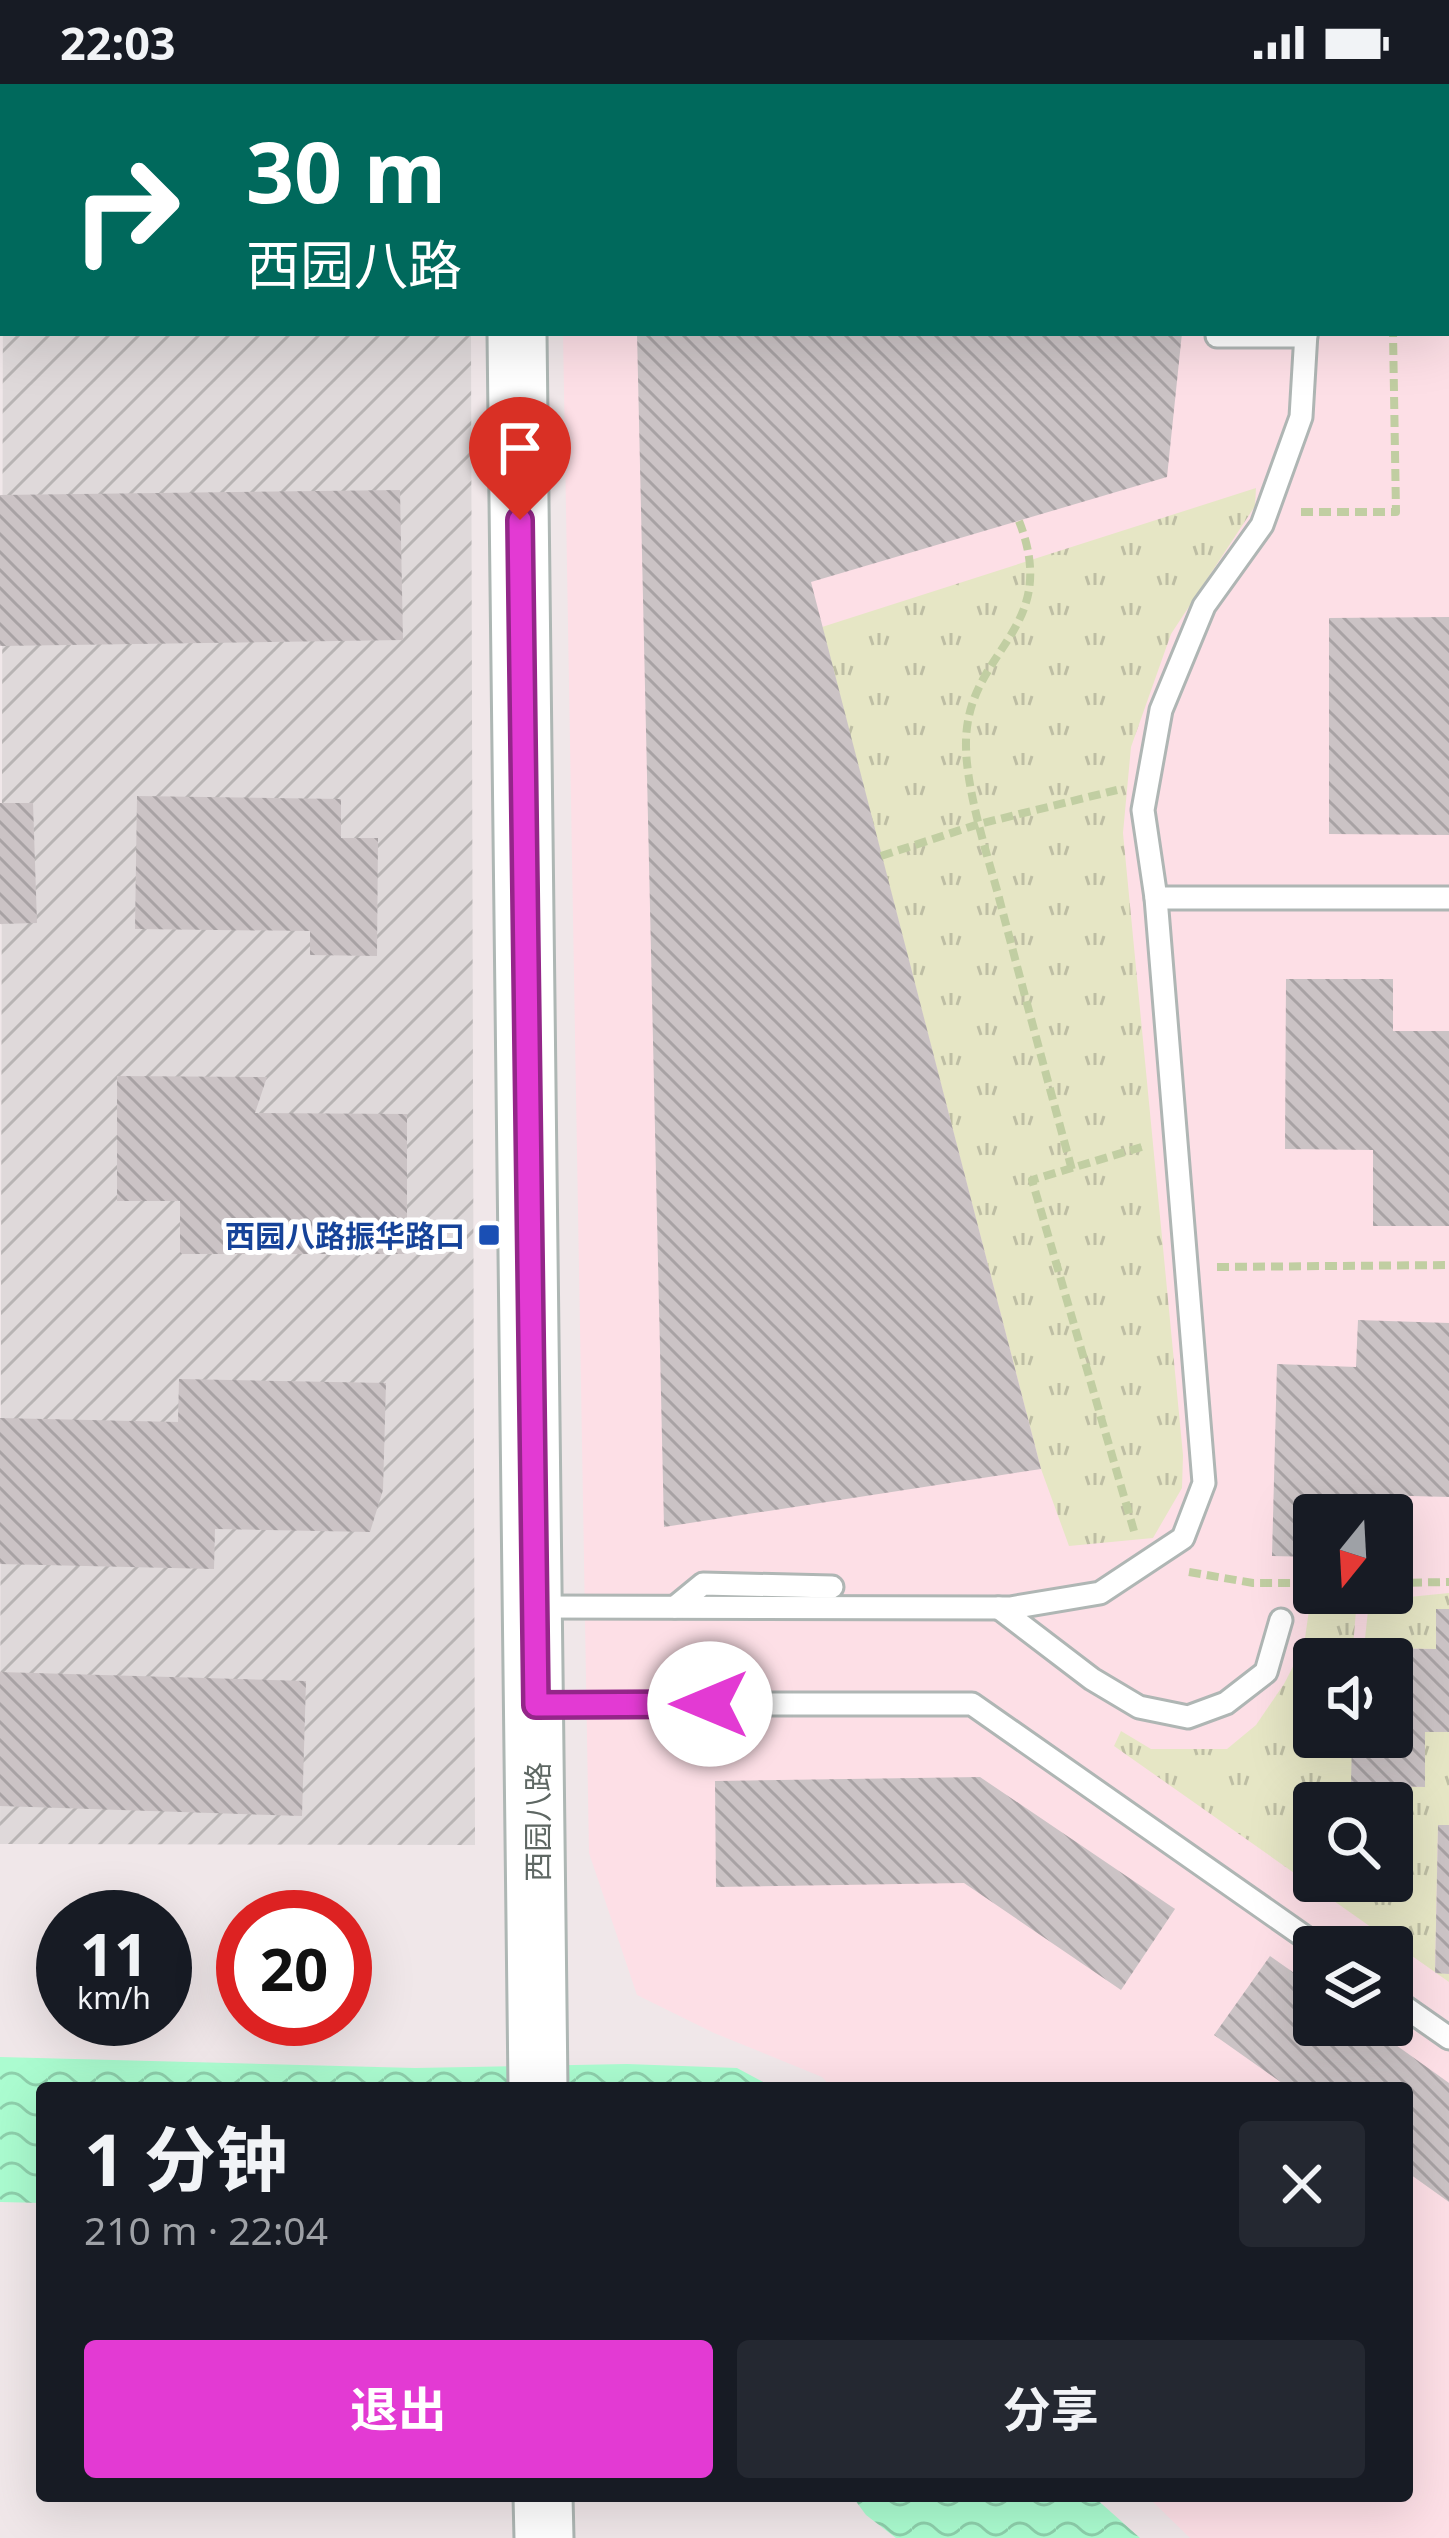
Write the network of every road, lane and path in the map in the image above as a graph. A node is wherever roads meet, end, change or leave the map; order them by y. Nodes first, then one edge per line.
1 (517, 336) edge
2 (1306, 336) edge
3 (1393, 336) edge
4 (1263, 513) junction
5 (1018, 520) dead end
6 (1148, 782) junction
7 (979, 824) junction
8 (881, 856) dead end
9 (1156, 898) junction
10 (1449, 898) edge
11 (1175, 1137) junction
12 (1072, 1170) junction
13 (1449, 1265) edge
14 (1186, 1268) junction
15 (1144, 1565) junction
16 (1449, 1582) edge
17 (1293, 1583) edge
18 (1413, 1583) edge
19 (832, 1587) dead end
20 (535, 1606) junction
21 (675, 1607) junction
22 (999, 1608) junction
23 (1281, 1620) dead end
24 (536, 1705) junction
25 (1293, 1929) edge
26 (1413, 2013) edge
27 (1449, 2038) edge
28 (538, 2082) edge
29 (543, 2502) edge
30 (544, 2538) edge

1 - 20 street, 西园八路
2 - 4 lane
3 - 4 path
4 - 6 lane
5 - 7 path
6 - 7 path
6 - 9 lane
7 - 8 path
7 - 12 path
9 - 10 lane
9 - 11 lane
11 - 12 path
11 - 14 lane
12 - 15 path
13 - 14 path
14 - 15 lane
15 - 17 path
15 - 22 lane
16 - 18 path
19 - 21 lane
20 - 21 lane
20 - 24 street, 西园八路
21 - 22 lane
22 - 23 lane
24 - 25 lane
24 - 28 street, 西园八路
26 - 27 lane
29 - 30 street

